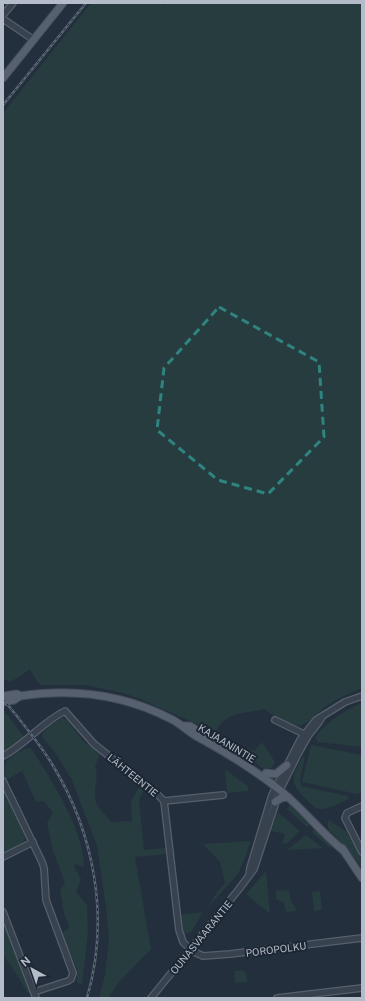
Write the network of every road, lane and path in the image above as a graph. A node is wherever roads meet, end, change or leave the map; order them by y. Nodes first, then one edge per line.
1 (13, 3) edge
2 (63, 3) edge
3 (3, 15) edge
4 (3, 19) edge
5 (34, 40) junction
6 (3, 78) edge
7 (3, 696) edge
8 (20, 696) junction
9 (362, 696) edge
10 (3, 702) edge
11 (275, 720) dead end
12 (183, 726) junction
13 (306, 735) junction
14 (3, 756) edge
15 (287, 765) junction
16 (266, 773) junction
17 (3, 781) edge
18 (279, 786) junction
19 (224, 795) dead end
20 (288, 797) junction
21 (164, 801) junction
22 (275, 802) junction
23 (362, 806) edge
24 (33, 842) junction
25 (344, 851) junction
26 (362, 852) edge
27 (3, 857) edge
28 (249, 875) junction
29 (362, 878) edge
30 (3, 912) edge
31 (362, 938) edge
32 (190, 949) junction
33 (362, 988) edge
34 (35, 995) edge
35 (151, 998) edge
36 (277, 998) edge

1 - 3 street
2 - 5 main road
4 - 5 street
5 - 6 main road
7 - 8 main road
8 - 10 main road
8 - 12 main road
9 - 13 street
11 - 13 street
12 - 16 main road, KAJAANINTIE
12 - 18 main road, KAJAANINTIE
13 - 15 street
13 - 18 street
14 - 21 street, LÄHTEENTIE
15 - 16 main road
15 - 18 street
16 - 18 main road, KAJAANINTIE
17 - 24 street
18 - 20 main road, KAJAANINTIE
18 - 22 street, OUNASVAARANTIE
18 - 25 main road, KAJAANINTIE
18 - 28 street, OUNASVAARANTIE
19 - 21 street
20 - 22 main road
20 - 25 main road, KAJAANINTIE
21 - 32 street, LÄHTEENTIE
22 - 28 street, OUNASVAARANTIE
23 - 26 street
24 - 27 street
24 - 34 street
25 - 29 main road, KAJAANINTIE
28 - 32 street, OUNASVAARANTIE
30 - 34 street
31 - 32 street, POROPOLKU
32 - 35 street, OUNASVAARANTIE
33 - 36 street

